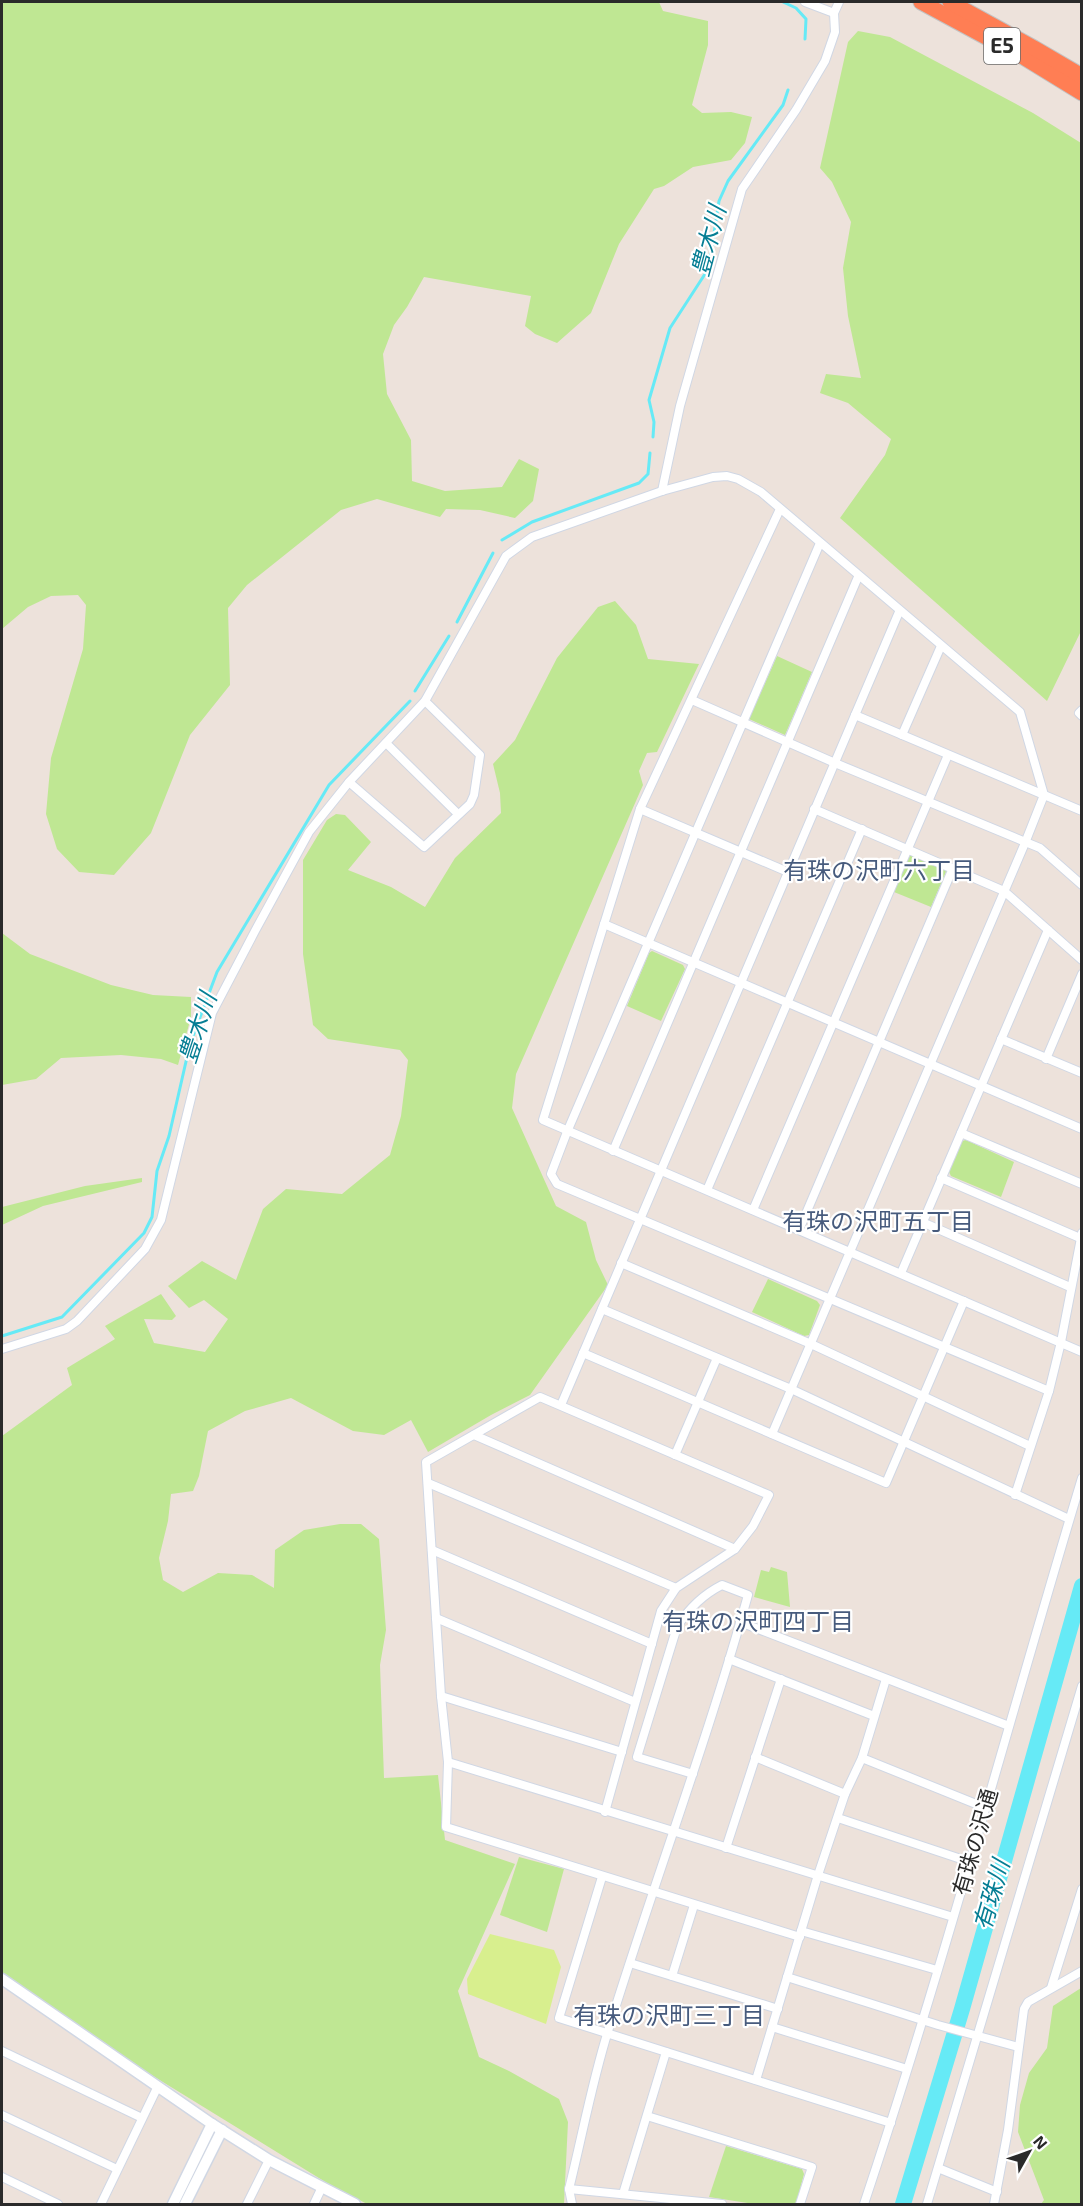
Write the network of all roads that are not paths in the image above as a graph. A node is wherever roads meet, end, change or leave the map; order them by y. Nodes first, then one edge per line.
1 (805, 2) edge
2 (839, 2) edge
3 (921, 2) edge
4 (950, 2) edge
5 (834, 13) junction
6 (1082, 76) edge
7 (1082, 93) edge
8 (662, 491) junction
9 (780, 509) junction
10 (820, 543) junction
11 (858, 577) junction
12 (899, 612) junction
13 (941, 646) junction
14 (692, 700) junction
15 (425, 701) junction
16 (1082, 710) edge
17 (855, 715) junction
18 (1082, 716) edge
19 (743, 722) junction
20 (902, 735) junction
21 (788, 742) junction
22 (386, 743) junction
23 (948, 754) junction
24 (835, 763) junction
25 (349, 782) junction
26 (1044, 795) junction
27 (928, 801) junction
28 (640, 809) junction
29 (814, 809) junction
30 (1082, 811) edge
31 (458, 814) junction
32 (862, 829) junction
33 (696, 833) junction
34 (1025, 843) junction
35 (908, 848) junction
36 (741, 852) junction
37 (953, 868) junction
38 (788, 872) junction
39 (1082, 885) edge
40 (1004, 891) junction
41 (604, 924) junction
42 (1048, 930) junction
43 (648, 944) junction
44 (1082, 960) edge
45 (693, 964) junction
46 (1082, 974) edge
47 (740, 984) junction
48 (787, 1004) junction
49 (833, 1023) junction
50 (1001, 1039) junction
51 (879, 1043) junction
52 (1046, 1059) junction
53 (930, 1065) junction
54 (1082, 1073) edge
55 (981, 1086) junction
56 (1082, 1129) edge
57 (567, 1132) junction
58 (961, 1133) junction
59 (613, 1151) junction
60 (661, 1171) junction
61 (941, 1178) junction
62 (1082, 1184) edge
63 (707, 1190) junction
64 (753, 1209) junction
65 (640, 1218) junction
66 (922, 1222) junction
67 (799, 1230) junction
68 (1081, 1235) edge
69 (850, 1252) junction
70 (621, 1263) junction
71 (901, 1273) junction
72 (1070, 1287) junction
73 (830, 1299) junction
74 (964, 1301) junction
75 (602, 1309) junction
76 (1061, 1342) junction
77 (811, 1344) junction
78 (943, 1347) junction
79 (2, 1348) edge
80 (1082, 1352) edge
81 (583, 1353) junction
82 (717, 1358) junction
83 (791, 1389) junction
84 (1049, 1391) junction
85 (923, 1396) junction
86 (698, 1402) junction
87 (561, 1405) junction
88 (772, 1434) junction
89 (474, 1435) junction
90 (904, 1442) junction
91 (1030, 1446) junction
92 (675, 1455) junction
93 (1082, 1478) edge
94 (428, 1483) junction
95 (1015, 1495) junction
96 (1069, 1519) junction
97 (735, 1549) junction
98 (432, 1550) junction
99 (676, 1588) junction
100 (436, 1618) junction
101 (740, 1622) junction
102 (652, 1644) junction
103 (729, 1659) junction
104 (781, 1679) junction
105 (886, 1679) junction
106 (1082, 1686) edge
107 (441, 1696) junction
108 (634, 1702) junction
109 (874, 1716) junction
110 (1009, 1726) junction
111 (622, 1752) junction
112 (755, 1757) junction
113 (862, 1758) junction
114 (448, 1762) junction
115 (693, 1774) junction
116 (845, 1794) junction
117 (986, 1808) junction
118 (605, 1812) junction
119 (838, 1818) junction
120 (674, 1832) junction
121 (726, 1848) junction
122 (970, 1862) junction
123 (818, 1875) junction
124 (602, 1877) junction
125 (1082, 1889) edge
126 (654, 1892) junction
127 (694, 1905) junction
128 (953, 1917) junction
129 (800, 1934) junction
130 (630, 1963) junction
131 (937, 1970) junction
132 (1082, 1971) edge
133 (672, 1976) junction
134 (787, 1977) junction
135 (2, 1979) edge
136 (1051, 1988) junction
137 (777, 2009) junction
138 (922, 2019) junction
139 (772, 2027) junction
140 (607, 2033) junction
141 (973, 2035) junction
142 (1018, 2047) junction
143 (2, 2052) edge
144 (666, 2052) junction
145 (907, 2069) junction
146 (756, 2080) junction
147 (158, 2086) junction
148 (2, 2115) edge
149 (647, 2116) junction
150 (142, 2118) junction
151 (891, 2123) junction
152 (212, 2124) junction
153 (222, 2130) junction
154 (268, 2160) junction
155 (117, 2169) junction
156 (938, 2169) junction
157 (2, 2177) edge
158 (322, 2187) junction
159 (569, 2189) junction
160 (997, 2192) junction
161 (623, 2194) junction
162 (348, 2203) edge
163 (58, 2205) edge
164 (100, 2205) edge
165 (173, 2205) edge
166 (186, 2205) edge
167 (247, 2205) edge
168 (314, 2205) edge
169 (572, 2205) edge
170 (722, 2205) edge
171 (800, 2205) edge
172 (864, 2205) edge
173 (927, 2205) edge
174 (994, 2205) edge

1 - 5 street
2 - 5 street
3 - 7 highway, E5
4 - 6 highway, E5
5 - 8 street
8 - 9 street
8 - 15 street
9 - 10 street
9 - 14 street
10 - 11 street
10 - 19 street
11 - 12 street
11 - 21 street
12 - 13 street
12 - 17 street
13 - 20 street
13 - 26 street
14 - 19 street
14 - 28 street
15 - 22 street
15 - 31 street
16 - 18 street
17 - 20 street
17 - 24 street
19 - 21 street
19 - 33 street
20 - 23 street
21 - 24 street
21 - 36 street
22 - 25 street
22 - 31 street
23 - 26 street
23 - 27 street
24 - 27 street
24 - 29 street
25 - 31 street
25 - 79 street
26 - 30 street
26 - 34 street
27 - 34 street
27 - 35 street
28 - 33 street
28 - 41 street
29 - 32 street
29 - 38 street
32 - 35 street
32 - 48 street
33 - 36 street
33 - 43 street
34 - 39 street
34 - 40 street
35 - 37 street
35 - 49 street
36 - 38 street
36 - 45 street
37 - 40 street
37 - 51 street
38 - 47 street
40 - 42 street
40 - 53 street
41 - 43 street
41 - 57 street
42 - 44 street
42 - 50 street
43 - 45 street
43 - 57 street
45 - 47 street
45 - 59 street
46 - 52 street
47 - 48 street
47 - 60 street
48 - 49 street
48 - 63 street
49 - 51 street
49 - 64 street
50 - 52 street
50 - 55 street
51 - 53 street
51 - 67 street
52 - 54 street
53 - 55 street
53 - 69 street
55 - 56 street
55 - 58 street
57 - 59 street
57 - 65 street
58 - 61 street
58 - 62 street
59 - 60 street
60 - 63 street
60 - 65 street
61 - 66 street
61 - 68 street
63 - 64 street
64 - 67 street
65 - 70 street
65 - 73 street
66 - 71 street
66 - 72 street
67 - 69 street
68 - 72 street
69 - 71 street
69 - 73 street
70 - 75 street
70 - 77 street
71 - 74 street
72 - 76 street
73 - 77 street
73 - 78 street
74 - 76 street
74 - 78 street
75 - 81 street
75 - 82 street
76 - 80 street
76 - 84 street
77 - 83 street
77 - 85 street
78 - 84 street
78 - 85 street
81 - 86 street
81 - 87 street
82 - 83 street
82 - 86 street
83 - 88 street
83 - 90 street
84 - 91 street
85 - 90 street
85 - 91 street
86 - 88 street
86 - 92 street
87 - 89 street
87 - 92 street
88 - 90 street
89 - 94 street
89 - 97 street
90 - 95 street
91 - 95 street
92 - 97 street
93 - 96 street, 有珠の沢通
94 - 98 street
94 - 99 street
95 - 96 street
96 - 110 street, 有珠の沢通
97 - 99 street
98 - 100 street
98 - 102 street
99 - 102 street
100 - 107 street
100 - 108 street
101 - 103 street
101 - 105 street
101 - 115 street
102 - 108 street
103 - 104 street
103 - 115 street
104 - 109 street
104 - 112 street
105 - 109 street
105 - 110 street
106 - 141 street
107 - 111 street
107 - 114 street
108 - 111 street
109 - 113 street
110 - 117 street, 有珠の沢通
111 - 118 street
112 - 116 street
112 - 121 street
113 - 116 street
113 - 117 street
114 - 118 street
114 - 124 street
115 - 120 street
116 - 119 street
117 - 122 street, 有珠の沢通
118 - 120 street
119 - 122 street
119 - 123 street
120 - 121 street
120 - 126 street
121 - 123 street
122 - 128 street, 有珠の沢通
123 - 128 street
123 - 129 street
124 - 126 street
124 - 140 street
125 - 136 street
126 - 127 street
126 - 130 street
127 - 129 street
127 - 133 street
128 - 131 street, 有珠の沢通
129 - 131 street
129 - 134 street
130 - 133 street
130 - 140 street
131 - 138 street, 有珠の沢通
132 - 136 street
133 - 137 street
134 - 137 street
134 - 138 street
135 - 147 street
136 - 142 street
137 - 139 street
138 - 141 street
138 - 145 street, 有珠の沢通
139 - 145 street
139 - 146 street
140 - 144 street
140 - 159 street
141 - 142 street
141 - 156 street
142 - 160 street
143 - 150 street
144 - 146 street
144 - 149 street
145 - 151 street, 有珠の沢通
146 - 151 street
147 - 150 street
147 - 152 street
148 - 155 street
149 - 161 street
149 - 171 street
150 - 155 street
151 - 172 street, 有珠の沢通
152 - 153 street
152 - 165 street
153 - 154 street
153 - 166 street
154 - 158 street
154 - 167 street
155 - 164 street
156 - 160 street
156 - 173 street
157 - 163 street
158 - 162 street
158 - 168 street
159 - 161 street
159 - 169 street
160 - 174 street
161 - 170 street

